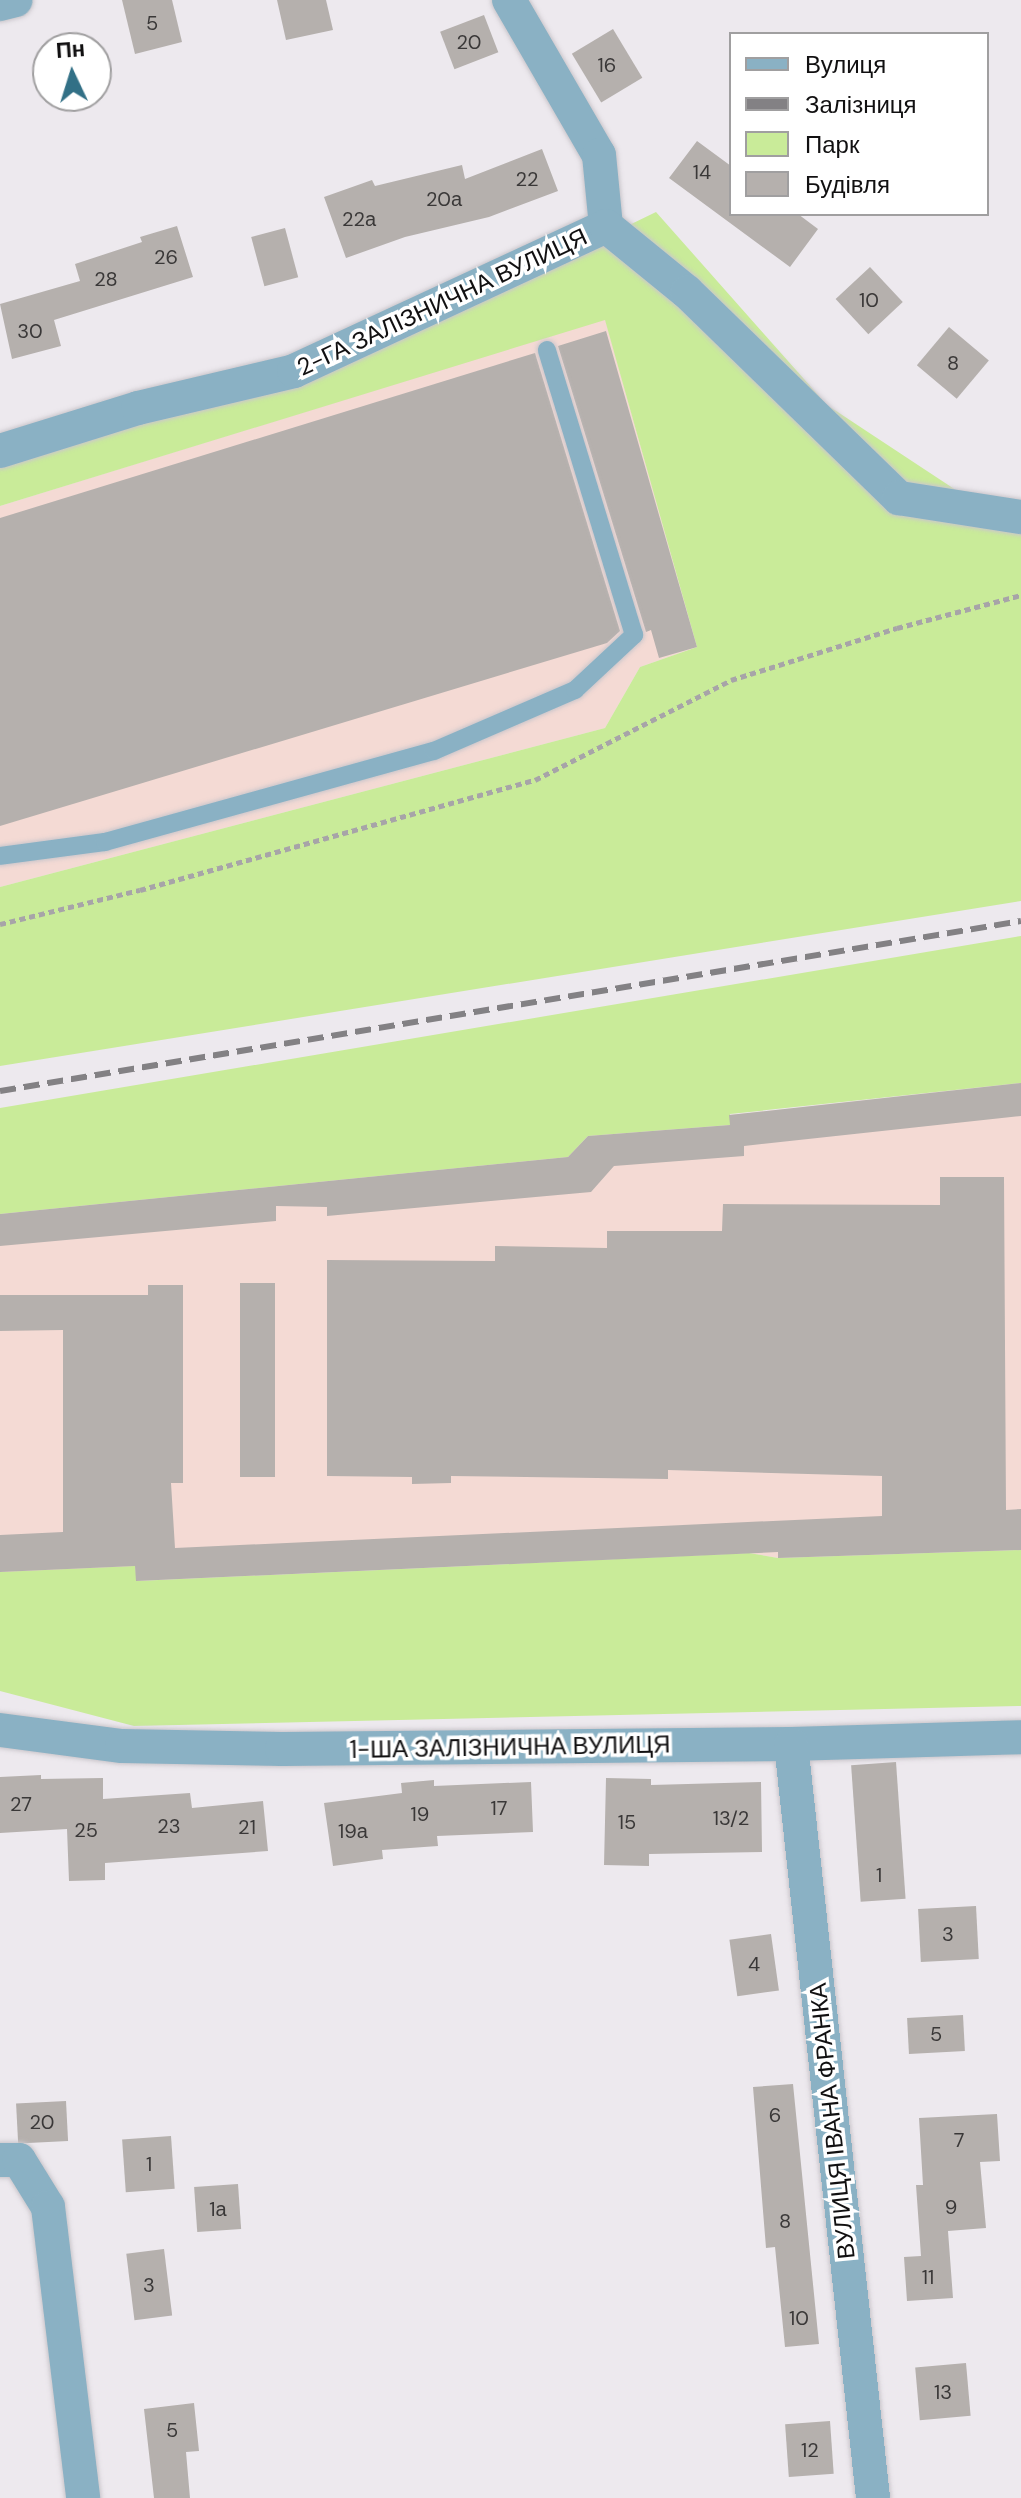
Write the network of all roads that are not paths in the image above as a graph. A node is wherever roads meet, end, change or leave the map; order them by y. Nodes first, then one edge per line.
1 (16, 0) edge
2 (509, 0) edge
3 (0, 4) edge
4 (606, 226) junction
5 (547, 350) dead end
6 (0, 451) edge
7 (1021, 517) edge
8 (0, 856) edge
9 (0, 1730) edge
10 (1021, 1737) edge
11 (791, 1744) junction
12 (0, 2160) edge
13 (83, 2498) edge
14 (873, 2498) edge

1 - 3 street
2 - 4 street, 2-ГА ЗАЛІЗНИЧНА ВУЛИЦЯ
4 - 6 street, 2-ГА ЗАЛІЗНИЧНА ВУЛИЦЯ
4 - 7 street, 2-ГА ЗАЛІЗНИЧНА ВУЛИЦЯ
5 - 8 lane
9 - 11 street, 1-ША ЗАЛІЗНИЧНА ВУЛИЦЯ
10 - 11 street, 1-ША ЗАЛІЗНИЧНА ВУЛИЦЯ
11 - 14 street, ВУЛИЦЯ ІВАНА ФРАНКА
12 - 13 street

